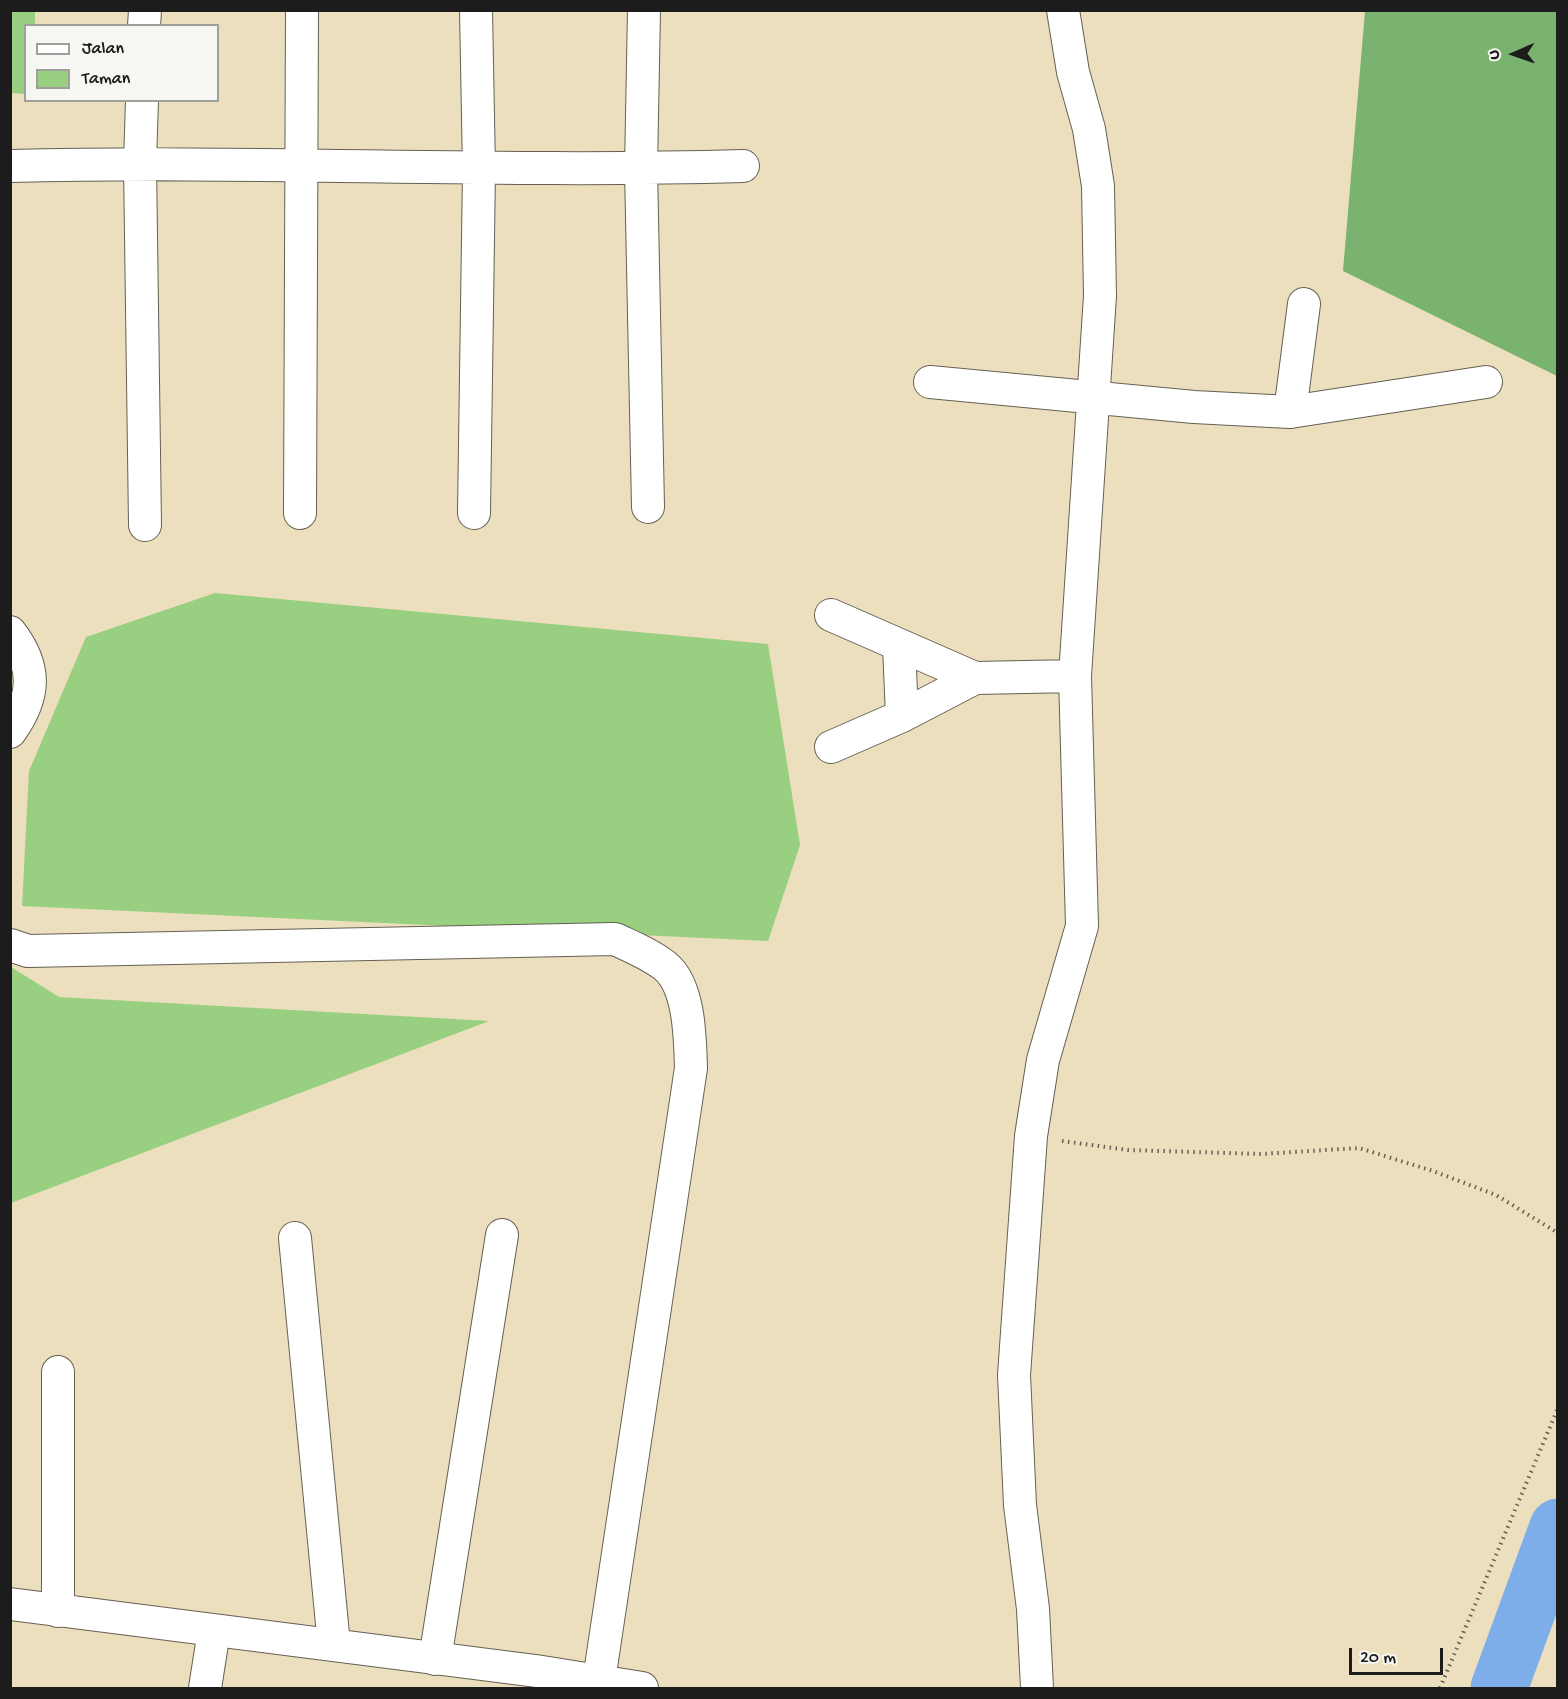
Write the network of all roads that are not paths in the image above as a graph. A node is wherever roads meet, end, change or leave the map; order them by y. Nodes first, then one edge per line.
1 (302, 10) edge
2 (476, 10) edge
3 (644, 10) edge
4 (1063, 10) edge
5 (142, 102) edge
6 (140, 163) junction
7 (10, 166) edge
8 (743, 166) dead end
9 (300, 167) junction
10 (641, 169) junction
11 (479, 170) junction
12 (1304, 304) dead end
13 (930, 382) dead end
14 (1486, 382) dead end
15 (1092, 398) junction
16 (1290, 412) junction
17 (648, 507) dead end
18 (300, 513) dead end
19 (474, 513) dead end
20 (145, 525) dead end
21 (831, 615) dead end
22 (10, 632) edge
23 (899, 646) junction
24 (1075, 676) junction
25 (975, 678) junction
26 (902, 716) junction
27 (10, 732) edge
28 (831, 747) dead end
29 (10, 945) edge
30 (502, 1235) dead end
31 (295, 1239) dead end
32 (58, 1372) dead end
33 (10, 1604) edge
34 (58, 1611) junction
35 (214, 1631) junction
36 (334, 1645) junction
37 (435, 1659) junction
38 (599, 1680) junction
39 (205, 1689) edge
40 (642, 1689) edge
41 (1037, 1689) edge

1 - 9 street
2 - 11 street
3 - 10 street
4 - 15 street
5 - 6 street
6 - 7 street
6 - 9 street
6 - 20 street
8 - 10 street
9 - 11 street
9 - 18 street
10 - 11 street
10 - 17 street
11 - 19 street
12 - 16 street
13 - 15 street
14 - 16 street
15 - 16 street
15 - 24 street
21 - 23 street
22 - 27 street
23 - 25 street
23 - 26 street
24 - 25 street
24 - 41 street
25 - 26 street
26 - 28 street
29 - 38 street
30 - 37 street
31 - 36 street
32 - 34 street
33 - 34 street
34 - 35 street
35 - 36 street
35 - 39 street
36 - 37 street
37 - 38 street
38 - 40 street

